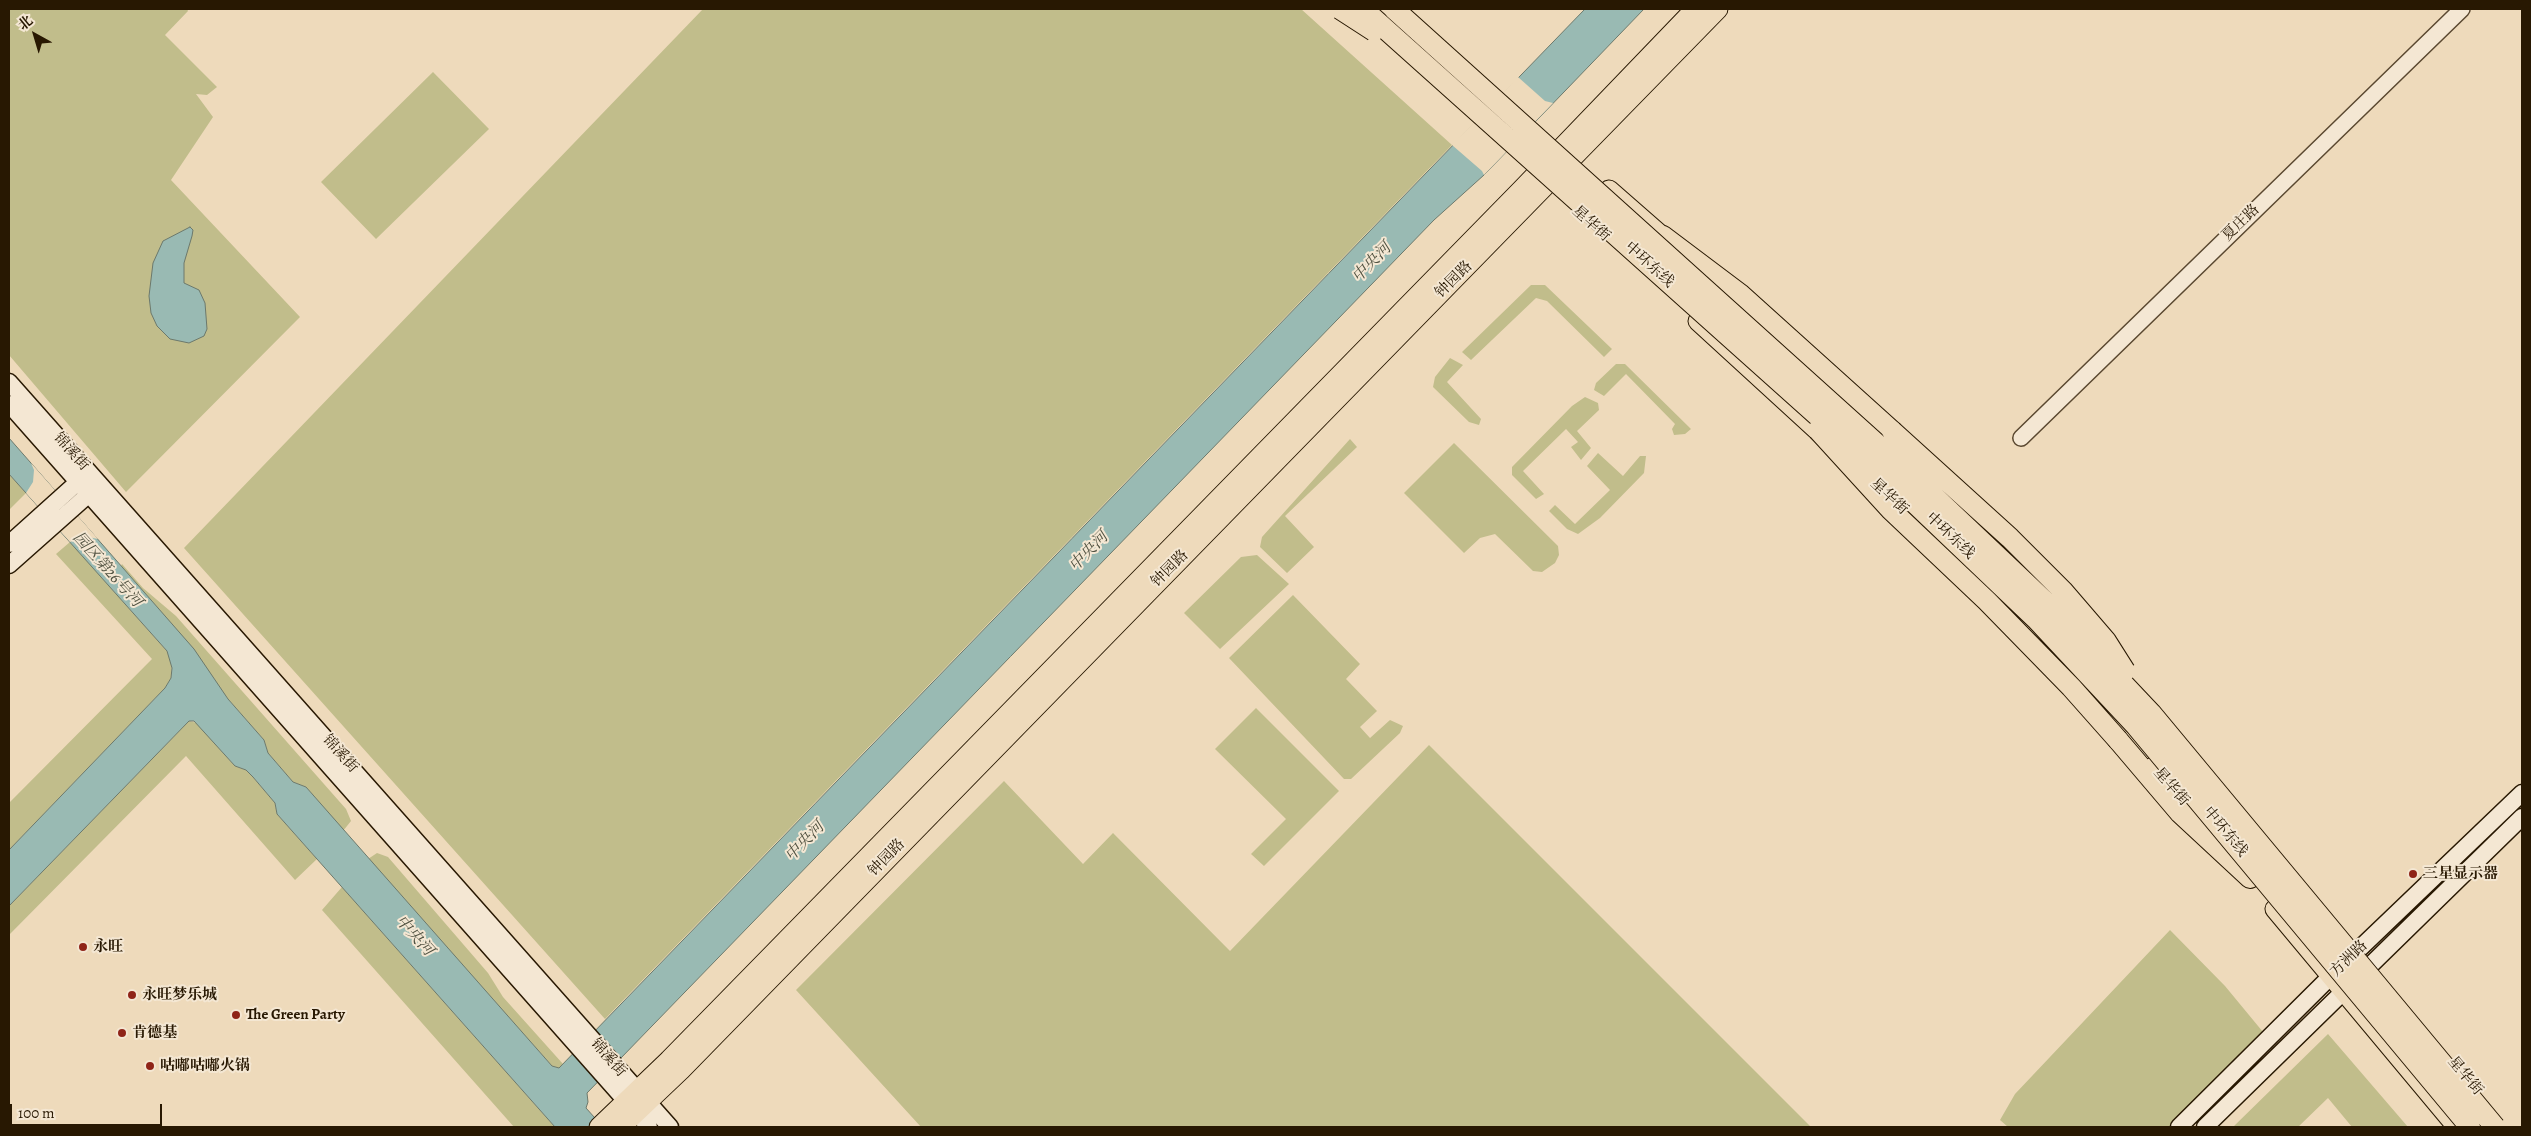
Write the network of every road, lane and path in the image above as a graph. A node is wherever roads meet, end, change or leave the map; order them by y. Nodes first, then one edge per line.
1 (1340, 9) edge
2 (1348, 9) edge
3 (1363, 9) edge
4 (1394, 9) edge
5 (1407, 9) edge
6 (1695, 9) edge
7 (1718, 9) edge
8 (2462, 9) edge
9 (1421, 61) junction
10 (1566, 152) junction
11 (1542, 179) junction
12 (1663, 236) junction
13 (1773, 377) junction
14 (9, 382) edge
15 (9, 404) edge
16 (2021, 438) dead end
17 (87, 485) junction
18 (49, 518) junction
19 (9, 544) edge
20 (9, 565) edge
21 (2150, 714) junction
22 (2522, 793) edge
23 (2522, 817) edge
24 (2250, 878) junction
25 (2359, 949) junction
26 (2372, 964) junction
27 (2331, 976) junction
28 (2344, 992) junction
29 (637, 1102) junction
30 (608, 1126) edge
31 (650, 1127) edge
32 (670, 1127) edge
33 (2179, 1127) edge
34 (2205, 1127) edge
35 (2456, 1127) edge
36 (2470, 1127) edge
37 (2495, 1127) edge
38 (2507, 1127) edge

1 - 9 highway, bridge
2 - 11 main road, 星华街
3 - 9 highway, 中环东线, bridge
4 - 21 highway, 中环东线, bridge
5 - 10 main road, 星华街
6 - 10 main road, 钟园路
7 - 10 main road, 钟园路
8 - 16 street, 夏庄路
9 - 13 highway, 中环东线, bridge
10 - 11 main road, 钟园路
10 - 12 main road, 星华街
11 - 24 main road, 星华街
11 - 29 main road, 钟园路
12 - 21 highway, bridge
12 - 25 main road, 星华街
13 - 24 highway, bridge
13 - 36 highway, 中环东线, bridge
14 - 17 main road, 锦溪街
15 - 17 main road, 锦溪街
17 - 18 main road
17 - 29 main road, 锦溪街
18 - 19 main road
18 - 20 main road
21 - 37 highway, 中环东线, bridge
22 - 25 main road, 方洲路
23 - 26 main road, 方洲路
24 - 27 main road, 星华街
25 - 26 main road, 星华街
25 - 27 main road, 方洲路
26 - 28 main road, 方洲路
26 - 38 main road, 星华街
27 - 28 main road, 星华街
27 - 33 main road, 方洲路
28 - 34 main road, 方洲路
28 - 35 main road, 星华街
29 - 30 main road, 钟园路
29 - 31 main road, 锦溪街
29 - 32 main road, 锦溪街

